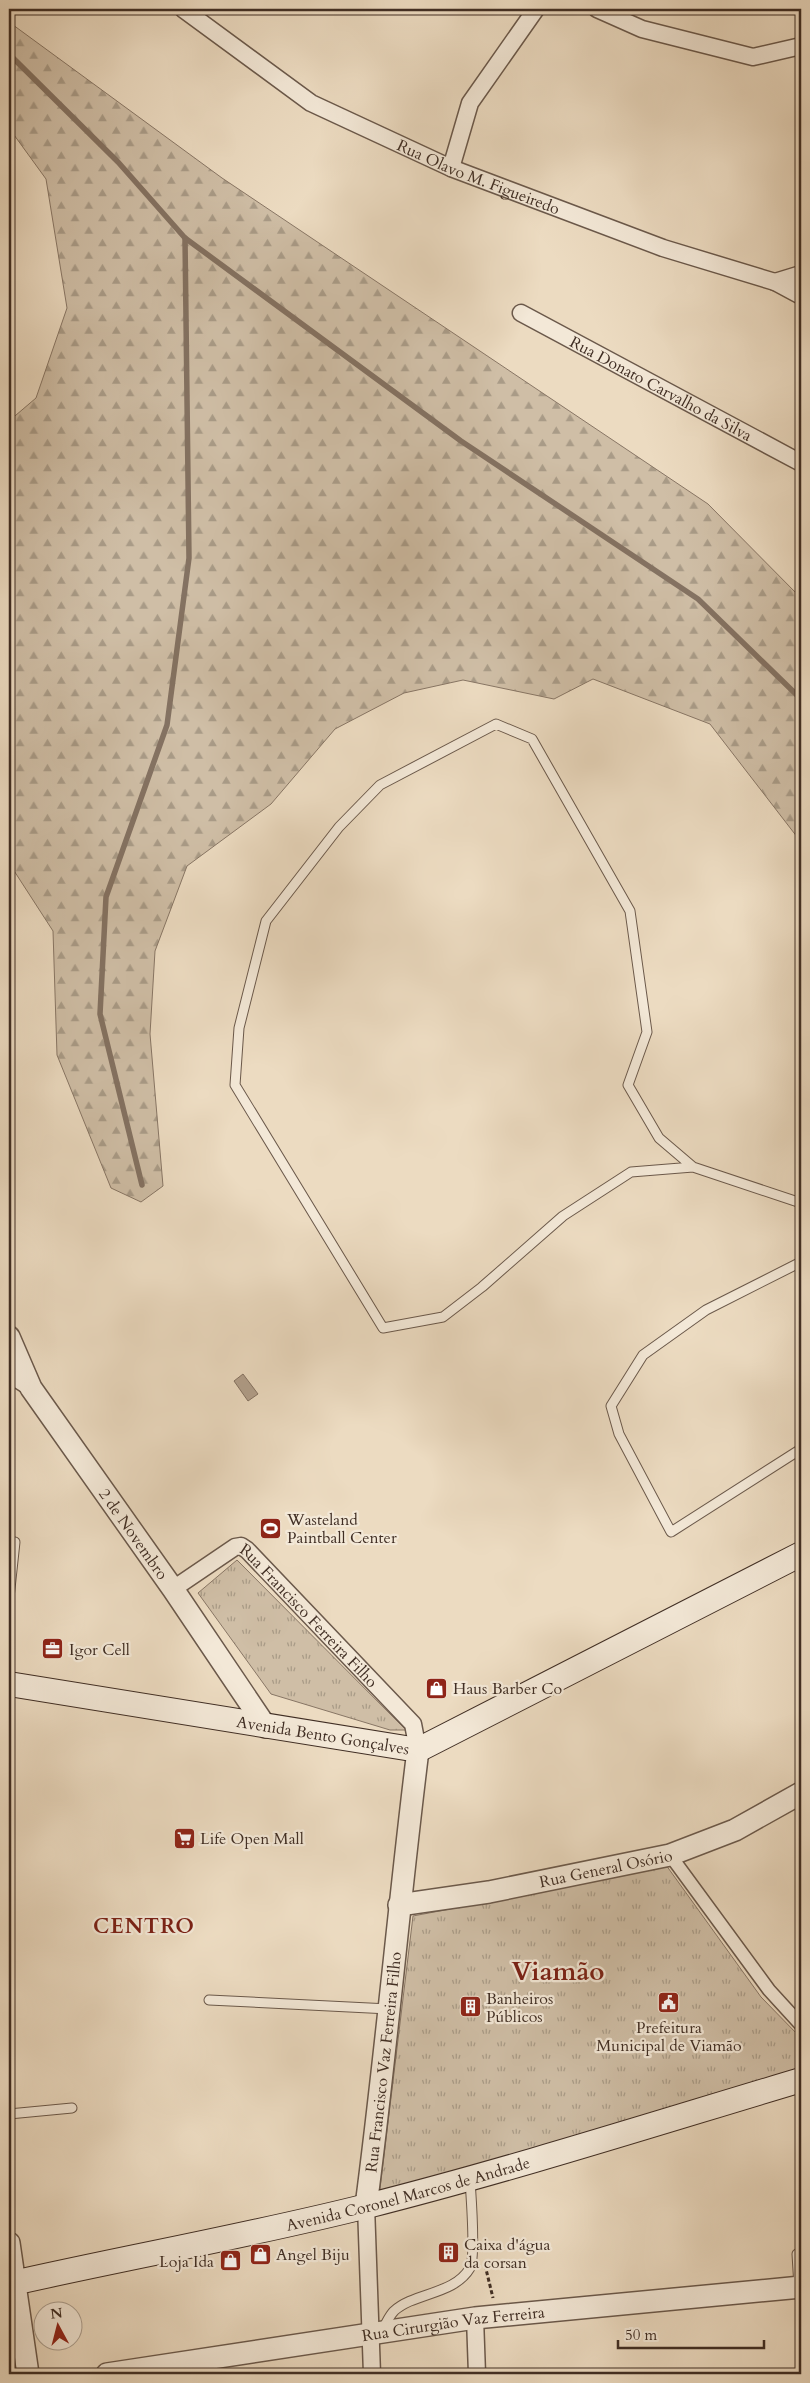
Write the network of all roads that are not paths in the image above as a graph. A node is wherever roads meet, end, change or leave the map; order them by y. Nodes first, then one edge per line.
1 (183, 9) edge
2 (536, 9) edge
3 (597, 9) edge
4 (801, 46) edge
5 (451, 168) junction
6 (801, 274) edge
7 (775, 282) junction
8 (801, 296) edge
9 (521, 312) dead end
10 (801, 463) edge
11 (693, 1167) junction
12 (801, 1203) edge
13 (801, 1262) edge
14 (9, 1337) edge
15 (9, 1374) edge
16 (31, 1388) junction
17 (801, 1449) edge
18 (15, 1542) dead end
19 (801, 1554) edge
20 (173, 1589) junction
21 (9, 1598) edge
22 (9, 1684) edge
23 (266, 1727) junction
24 (418, 1750) junction
25 (801, 1794) edge
26 (670, 1856) junction
27 (399, 1905) junction
28 (209, 2000) dead end
29 (389, 2009) junction
30 (801, 2024) edge
31 (801, 2080) edge
32 (72, 2108) dead end
33 (9, 2114) edge
34 (470, 2178) junction
35 (366, 2206) junction
36 (9, 2242) edge
37 (797, 2254) dead end
38 (11, 2284) edge
39 (800, 2288) edge
40 (475, 2318) junction
41 (377, 2331) junction
42 (28, 2374) edge
43 (107, 2374) edge
44 (372, 2374) edge
45 (477, 2374) edge

1 - 5 street, Rua Olavo M. Figueiredo
2 - 5 street
3 - 4 street
5 - 7 street, Rua Olavo M. Figueiredo
6 - 7 street
7 - 8 street, Rua Olavo M. Figueiredo
9 - 10 street, Rua Donato Carvalho da Silva
11 - 11 lane
11 - 12 lane
13 - 17 lane
14 - 16 street, 2 de Novembro
15 - 16 street
16 - 20 street, 2 de Novembro
18 - 21 lane
19 - 24 main road, Avenida Bento Gonçalves
20 - 23 street, 2 de Novembro
20 - 24 street, Rua Francisco Ferreira Filho
22 - 23 main road, Avenida Bento Gonçalves
23 - 24 main road, Avenida Bento Gonçalves
24 - 27 street, Rua Francisco Vaz Ferreira Filho
25 - 26 street, Rua General Osório
26 - 27 street, Rua General Osório
26 - 30 street
27 - 29 street, Rua Francisco Vaz Ferreira Filho
28 - 29 lane
29 - 35 street, Rua Francisco Vaz Ferreira Filho
31 - 34 main road, Avenida Coronel Marcos de Andrade
32 - 33 lane
34 - 35 main road, Avenida Coronel Marcos de Andrade
34 - 41 lane
35 - 38 main road, Avenida Coronel Marcos de Andrade
35 - 41 street, Rua Francisco Vaz Ferreira Filho
36 - 38 street
37 - 39 lane
38 - 42 street
39 - 40 street, Rua Cirurgião Vaz Ferreira
40 - 41 street, Rua Cirurgião Vaz Ferreira
40 - 45 street
41 - 43 street, Rua Cirurgião Vaz Ferreira
41 - 44 street, Rua Francisco Vaz Ferreira Filho

